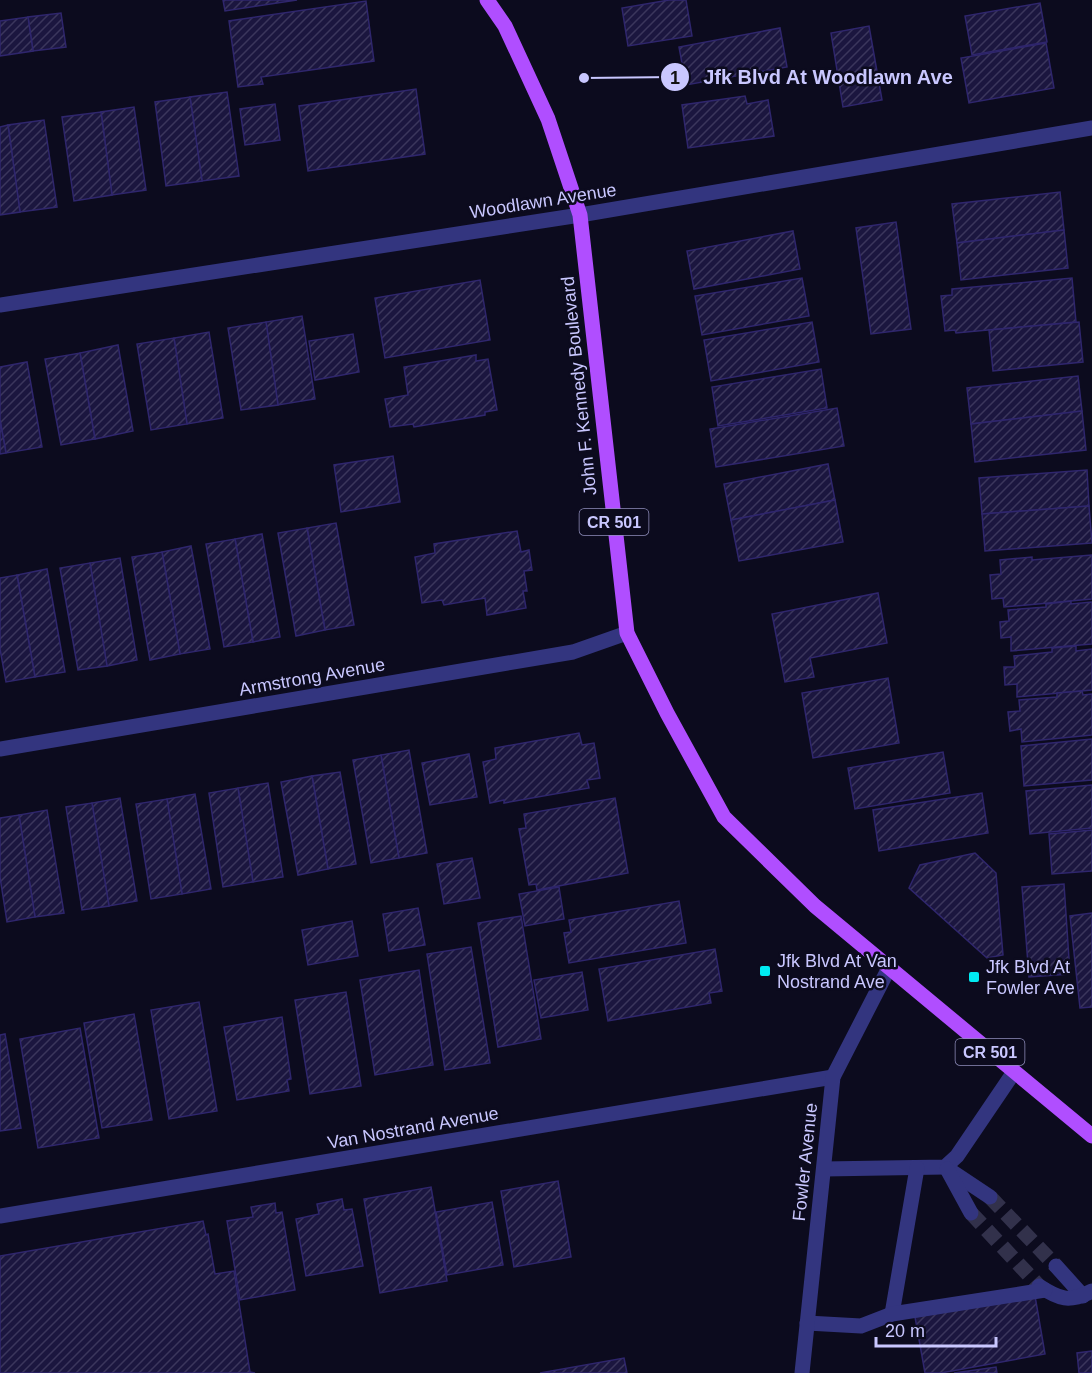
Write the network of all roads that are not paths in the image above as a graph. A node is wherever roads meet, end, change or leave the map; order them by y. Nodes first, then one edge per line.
1 (487, 0) edge
2 (1092, 128) edge
3 (580, 215) junction
4 (0, 306) edge
5 (627, 633) junction
6 (0, 749) edge
7 (889, 968) junction
8 (1014, 1072) junction
9 (833, 1077) junction
10 (1092, 1136) edge
11 (945, 1167) junction
12 (916, 1168) junction
13 (824, 1169) junction
14 (990, 1197) tunnel mouth
15 (971, 1214) tunnel mouth
16 (0, 1216) edge
17 (1056, 1266) tunnel mouth
18 (1088, 1293) edge
19 (892, 1314) junction
20 (807, 1323) junction
21 (802, 1373) edge

1 - 3 main road, John F. Kennedy Boulevard / CR 501
2 - 3 street, Woodlawn Avenue
3 - 4 street, Woodlawn Avenue
3 - 5 main road, John F. Kennedy Boulevard / CR 501
5 - 6 street, Armstrong Avenue
5 - 7 main road, John F. Kennedy Boulevard / CR 501
7 - 8 main road, John F. Kennedy Boulevard / CR 501
7 - 9 street, Fowler Avenue
8 - 10 main road, John F. Kennedy Boulevard / CR 501
8 - 11 street
9 - 13 street, Fowler Avenue
9 - 16 street, Van Nostrand Avenue
11 - 12 street
11 - 14 street
11 - 15 street
12 - 13 street
12 - 19 street
13 - 20 street, Fowler Avenue
17 - 18 street
18 - 19 street
19 - 20 street
20 - 21 street, Fowler Avenue

